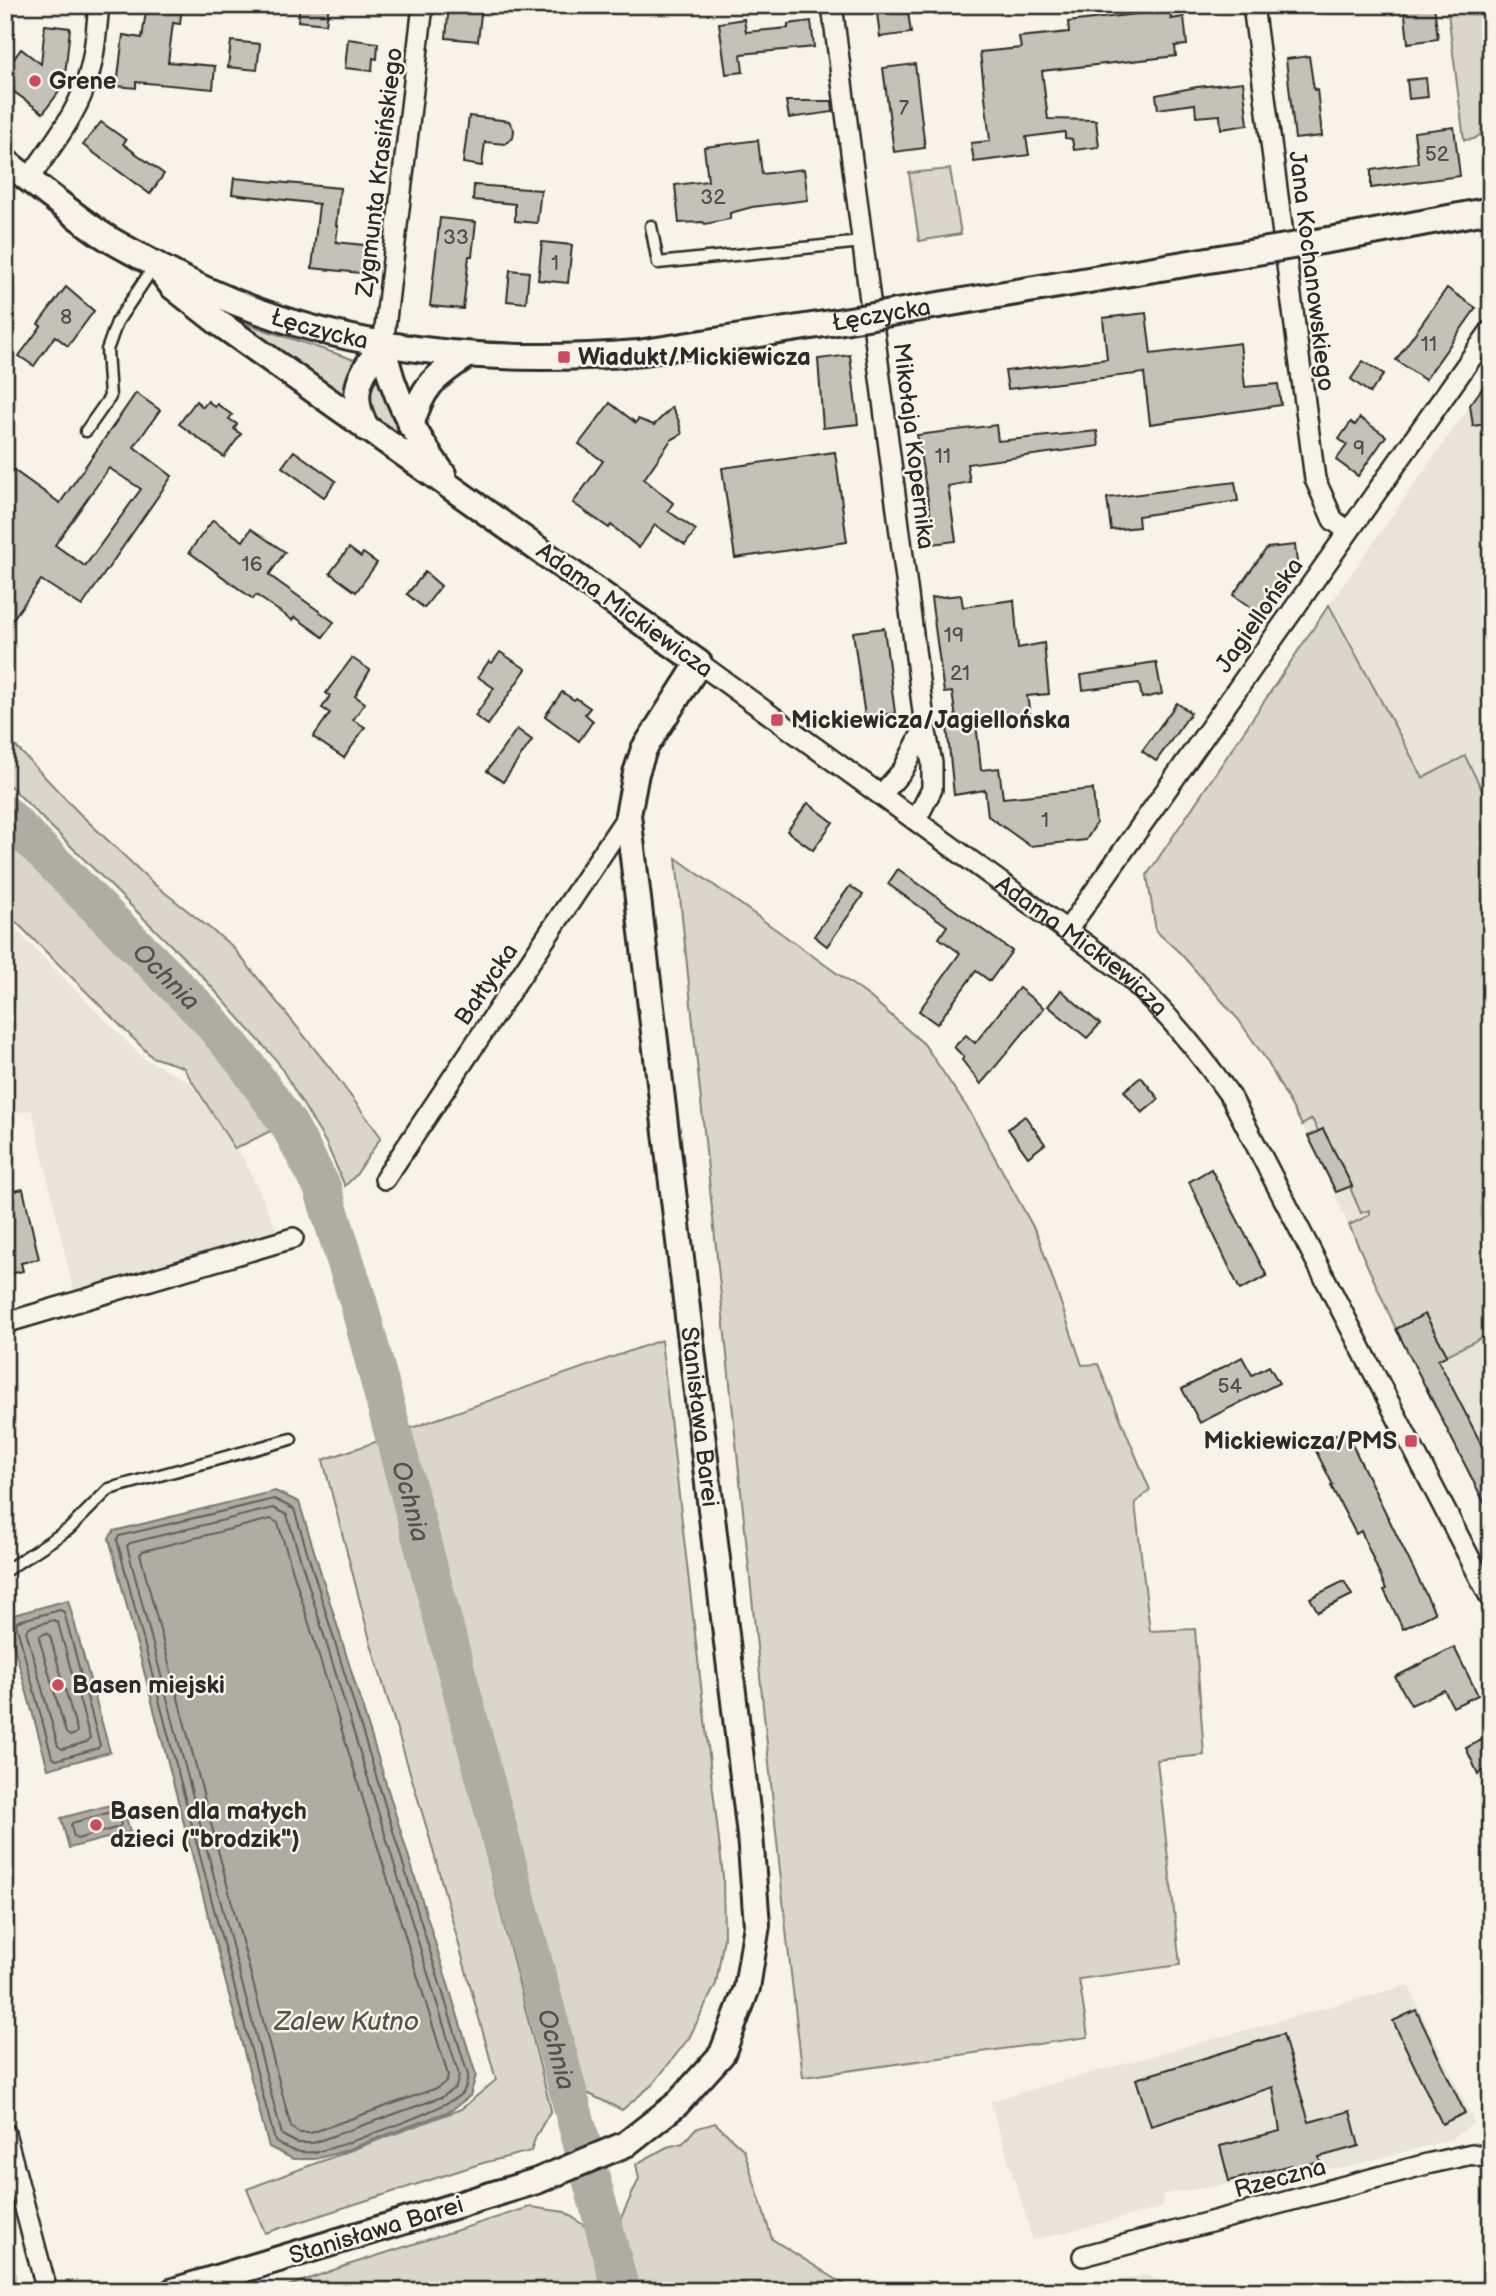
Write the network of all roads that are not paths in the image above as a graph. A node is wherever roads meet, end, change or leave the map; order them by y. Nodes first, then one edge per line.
1 (99, 5) edge
2 (423, 5) edge
3 (832, 5) edge
4 (1253, 5) edge
5 (5, 161) edge
6 (29, 179) junction
7 (1491, 210) edge
8 (651, 226) dead end
9 (862, 242) junction
10 (155, 264) junction
11 (1491, 330) edge
12 (383, 345) junction
13 (466, 356) junction
14 (411, 426) junction
15 (367, 429) junction
16 (86, 431) dead end
17 (451, 486) junction
18 (1348, 531) junction
19 (699, 663) junction
20 (925, 727) junction
21 (881, 795) junction
22 (628, 815) junction
23 (916, 820) junction
24 (1068, 929) junction
25 (385, 1180) dead end
26 (293, 1238) dead end
27 (5, 1323) edge
28 (291, 1439) dead end
29 (5, 1571) edge
30 (1491, 1599) edge
31 (5, 2133) edge
32 (1491, 2159) edge
33 (1083, 2256) dead end
34 (47, 2291) edge
35 (173, 2291) edge

1 - 6 street
2 - 12 street, Zygmunta Krasińskiego
3 - 9 street, Mikołaja Kopernika
4 - 18 street, Jana Kochanowskiego
5 - 6 street, Adama Mickiewicza
6 - 10 street, Adama Mickiewicza
7 - 13 street, Łęczycka, bridge
8 - 9 lane
9 - 20 street, Mikołaja Kopernika
10 - 12 street, Łęczycka
10 - 15 street, Adama Mickiewicza
10 - 16 lane
11 - 18 street, Jagiellońska
12 - 13 street, Łęczycka
12 - 14 street, Adama Mickiewicza
12 - 15 street
13 - 14 street
14 - 17 street, Adama Mickiewicza
15 - 17 street, Adama Mickiewicza
17 - 19 street, Adama Mickiewicza
18 - 24 street, Jagiellońska
19 - 21 street, Adama Mickiewicza
19 - 22 street, Stanisława Barei
20 - 21 street
20 - 23 street, Mikołaja Kopernika
21 - 23 street, Adama Mickiewicza
22 - 25 street, Bałtycka
22 - 35 street, Stanisława Barei
23 - 24 street, Adama Mickiewicza
24 - 30 street, Adama Mickiewicza
26 - 27 street
28 - 29 lane
31 - 34 street
32 - 33 street, Rzeczna

